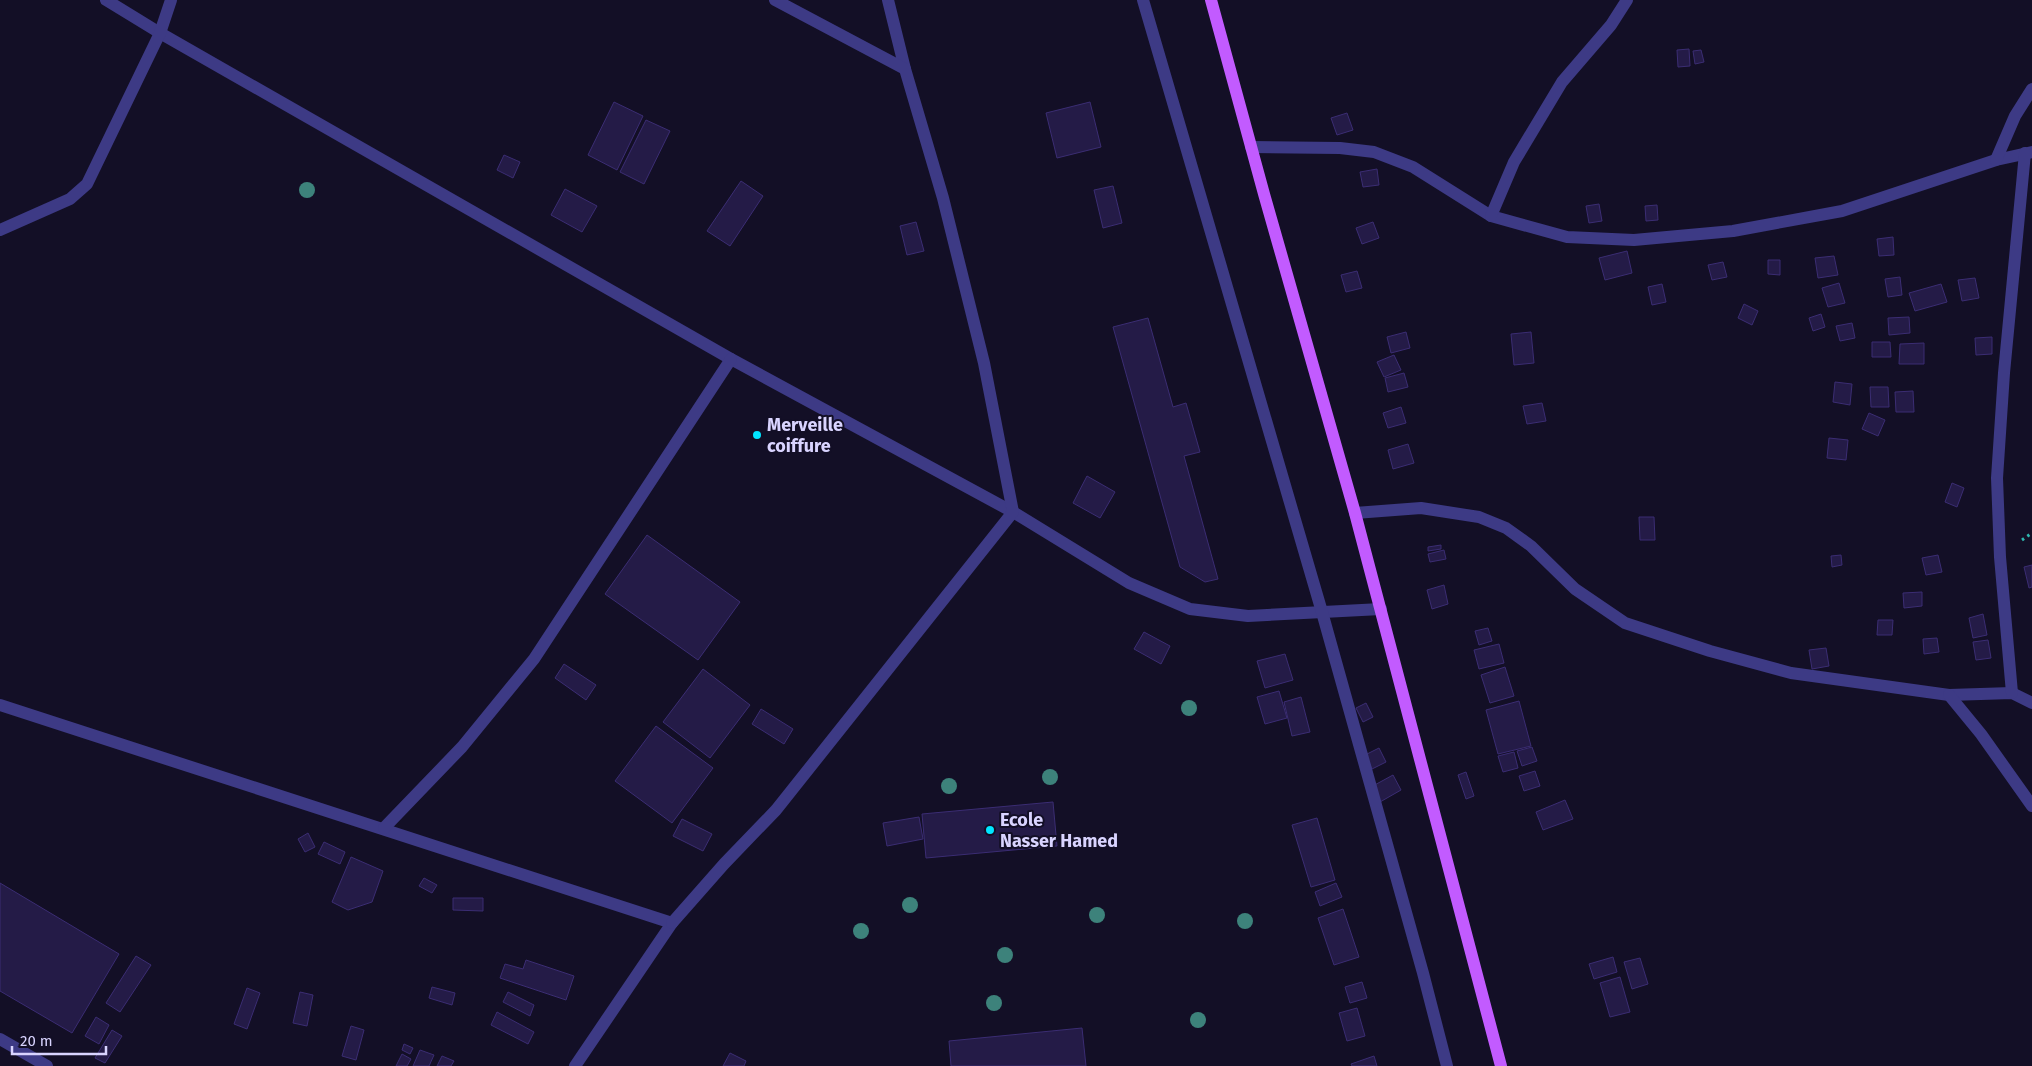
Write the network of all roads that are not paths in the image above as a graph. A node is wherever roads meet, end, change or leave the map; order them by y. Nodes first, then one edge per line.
1 (106, 0) edge
2 (171, 0) edge
3 (775, 0) edge
4 (888, 0) edge
5 (1143, 0) edge
6 (1211, 0) edge
7 (1627, 0) edge
8 (160, 34) junction
9 (905, 69) junction
10 (2032, 89) edge
11 (1251, 146) junction
12 (2028, 152) edge
13 (1996, 160) junction
14 (1490, 216) junction
15 (0, 230) edge
16 (731, 358) junction
17 (1013, 512) junction
18 (1355, 514) junction
19 (1381, 609) junction
20 (1322, 612) junction
21 (2012, 694) junction
22 (1949, 695) junction
23 (2032, 703) edge
24 (0, 705) edge
25 (2032, 806) edge
26 (384, 828) junction
27 (672, 923) junction
28 (0, 1039) edge
29 (47, 1066) edge
30 (575, 1066) edge
31 (1447, 1066) edge
32 (1501, 1066) edge

1 - 8 street
2 - 8 street
3 - 9 street
4 - 9 street
5 - 20 street
6 - 11 main road
7 - 14 street
8 - 15 street
8 - 16 street
9 - 17 street
10 - 13 street
11 - 14 street
11 - 18 main road
12 - 13 street
12 - 21 street
13 - 14 street
16 - 17 street
16 - 26 street
17 - 20 street
17 - 27 street
18 - 19 main road
18 - 22 street
19 - 20 street
19 - 32 main road
20 - 31 street
21 - 22 street
21 - 23 street
22 - 25 street
24 - 26 street
26 - 27 street
27 - 30 street
28 - 29 street

